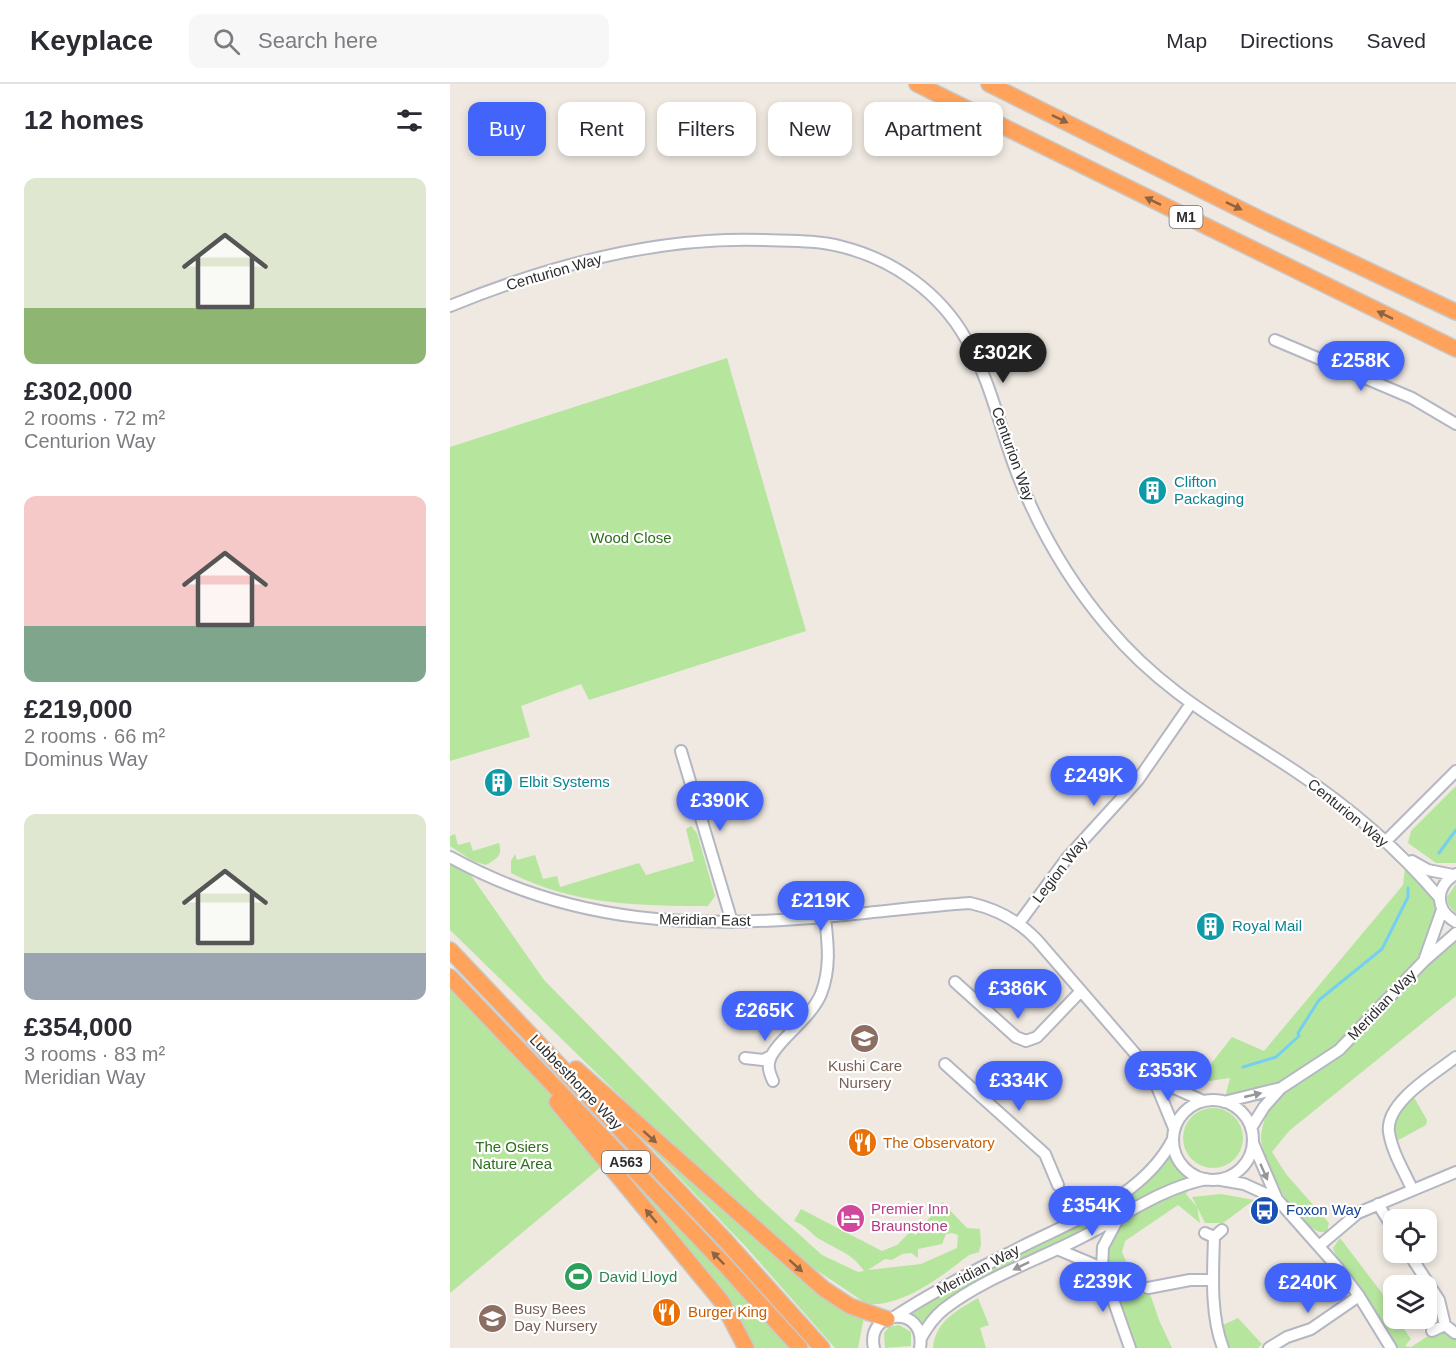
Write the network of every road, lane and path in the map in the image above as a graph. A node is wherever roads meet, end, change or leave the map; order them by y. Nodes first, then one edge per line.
1 (917, 84) edge
2 (989, 84) edge
3 (450, 306) edge
4 (1456, 312) edge
5 (1275, 340) dead end
6 (1456, 350) edge
7 (1456, 424) edge
8 (1190, 705) junction
9 (681, 751) dead end
10 (1456, 771) edge
11 (1385, 842) junction
12 (450, 857) edge
13 (1406, 858) junction
14 (1455, 875) edge
15 (1439, 897) junction
16 (1442, 910) junction
17 (825, 917) junction
18 (732, 922) junction
19 (1456, 922) edge
20 (1019, 923) junction
21 (1456, 933) edge
22 (450, 950) edge
23 (1424, 961) junction
24 (450, 977) edge
25 (955, 982) dead end
26 (483, 985) junction
27 (1080, 992) junction
28 (473, 1001) junction
29 (771, 1056) junction
30 (1456, 1057) edge
31 (745, 1058) dead end
32 (945, 1064) dead end
33 (1151, 1072) junction
34 (773, 1081) dead end
35 (1281, 1089) junction
36 (1203, 1101) junction
37 (1224, 1102) junction
38 (1251, 1128) junction
39 (1174, 1134) junction
40 (1252, 1143) junction
41 (1456, 1172) edge
42 (1211, 1180) junction
43 (1058, 1185) dead end
44 (1412, 1189) junction
45 (1276, 1200) junction
46 (1378, 1204) junction
47 (1383, 1212) edge
48 (1119, 1216) junction
49 (1214, 1234) dead end
50 (1319, 1246) junction
51 (1057, 1249) junction
52 (1415, 1263) edge
53 (1102, 1268) junction
54 (1212, 1280) junction
55 (1148, 1287) dead end
56 (1359, 1296) junction
57 (891, 1318) junction
58 (1445, 1325) junction
59 (1432, 1331) dead end
60 (1455, 1333) edge
61 (921, 1343) edge
62 (873, 1346) edge
63 (747, 1348) edge
64 (800, 1348) edge
65 (822, 1348) edge
66 (1130, 1348) edge
67 (1223, 1348) edge
68 (1269, 1348) edge
69 (1391, 1348) edge

6 -> 1 highway, M1
2 -> 4 highway, M1
3 - 8 street, Centurion Way
5 - 7 street
8 - 11 street, Centurion Way
8 - 20 street, Legion Way
9 - 18 street
10 - 11 street
11 - 13 street, Centurion Way
12 - 18 street, Meridian East
13 - 14 street, Centurion Way
13 - 15 street, Centurion Way
14 - 15 street
15 - 16 street
16 - 19 street
16 - 23 street, Meridian Way
17 - 18 street, Meridian East
17 - 20 street, Meridian East
17 - 29 street
20 - 27 street, Meridian East
21 - 23 street, Meridian Way
22 - 26 highway, Lubbesthorpe Way / A563
23 - 35 street, Meridian Way
24 - 28 highway, Lubbesthorpe Way / A563
25 - 27 street
26 -> 57 highway
26 - 65 highway, Lubbesthorpe Way / A563
27 - 33 street, Meridian East
63 -> 28 highway
64 -> 28 highway, Lubbesthorpe Way / A563
29 - 31 street
29 - 34 street
30 - 44 street
32 - 43 street
33 - 36 street, Meridian East
33 - 39 street, Meridian East
37 -> 35 street, Meridian Way
35 - 38 street, Meridian Way
36 - 37 street
36 - 39 street
37 - 38 street
38 - 40 street
39 - 42 street
39 - 57 street, Meridian Way
40 - 42 street
40 -> 45 street
41 - 44 street
42 - 45 street
42 - 48 street, Meridian Way
44 - 46 street
45 - 50 street
46 - 47 street
46 - 50 street
48 - 51 street, Meridian Way
48 - 53 street
49 - 54 street
50 - 56 street
51 - 53 street
51 -> 61 street, Meridian Way
52 - 58 street
53 - 66 street
54 - 55 street
54 - 67 street
56 - 68 street
56 - 69 street
57 - 61 street
57 - 62 street
58 - 59 street
58 - 60 street

